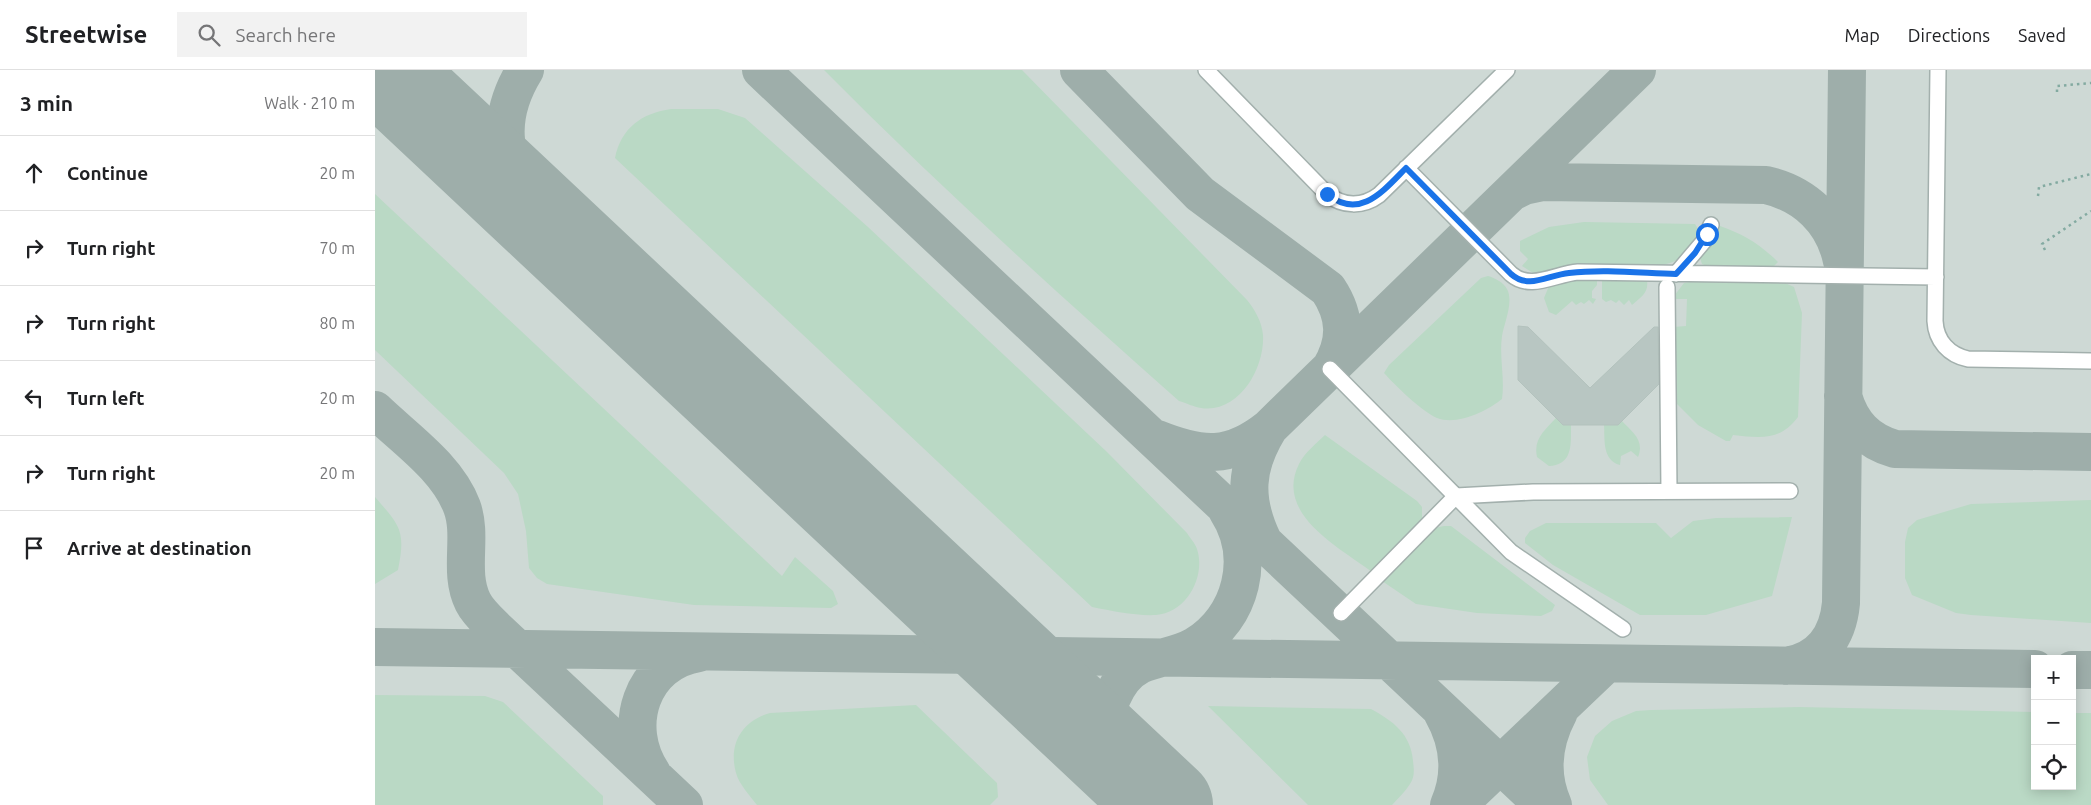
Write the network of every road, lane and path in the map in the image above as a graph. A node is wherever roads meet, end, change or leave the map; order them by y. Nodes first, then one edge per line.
1 (1206, 70) edge
2 (1507, 70) edge
3 (1938, 70) edge
4 (2091, 83) edge
5 (2057, 92) dead end
6 (1406, 168) junction
7 (2091, 174) edge
8 (2038, 196) dead end
9 (2091, 211) edge
10 (1711, 225) dead end
11 (2045, 250) dead end
12 (1676, 274) junction
13 (1936, 277) junction
14 (1667, 287) dead end
15 (2091, 361) edge
16 (1330, 369) dead end
17 (1669, 491) junction
18 (1790, 491) dead end
19 (1456, 496) junction
20 (1341, 613) dead end
21 (1623, 629) dead end

1 - 6 lane
2 - 6 lane
3 - 13 lane
4 - 5 path
6 - 12 lane
7 - 8 path
9 - 11 path
10 - 12 lane
12 - 13 lane
13 - 15 lane
14 - 17 lane
16 - 19 lane
17 - 18 lane
17 - 19 lane
19 - 20 lane
19 - 21 lane

